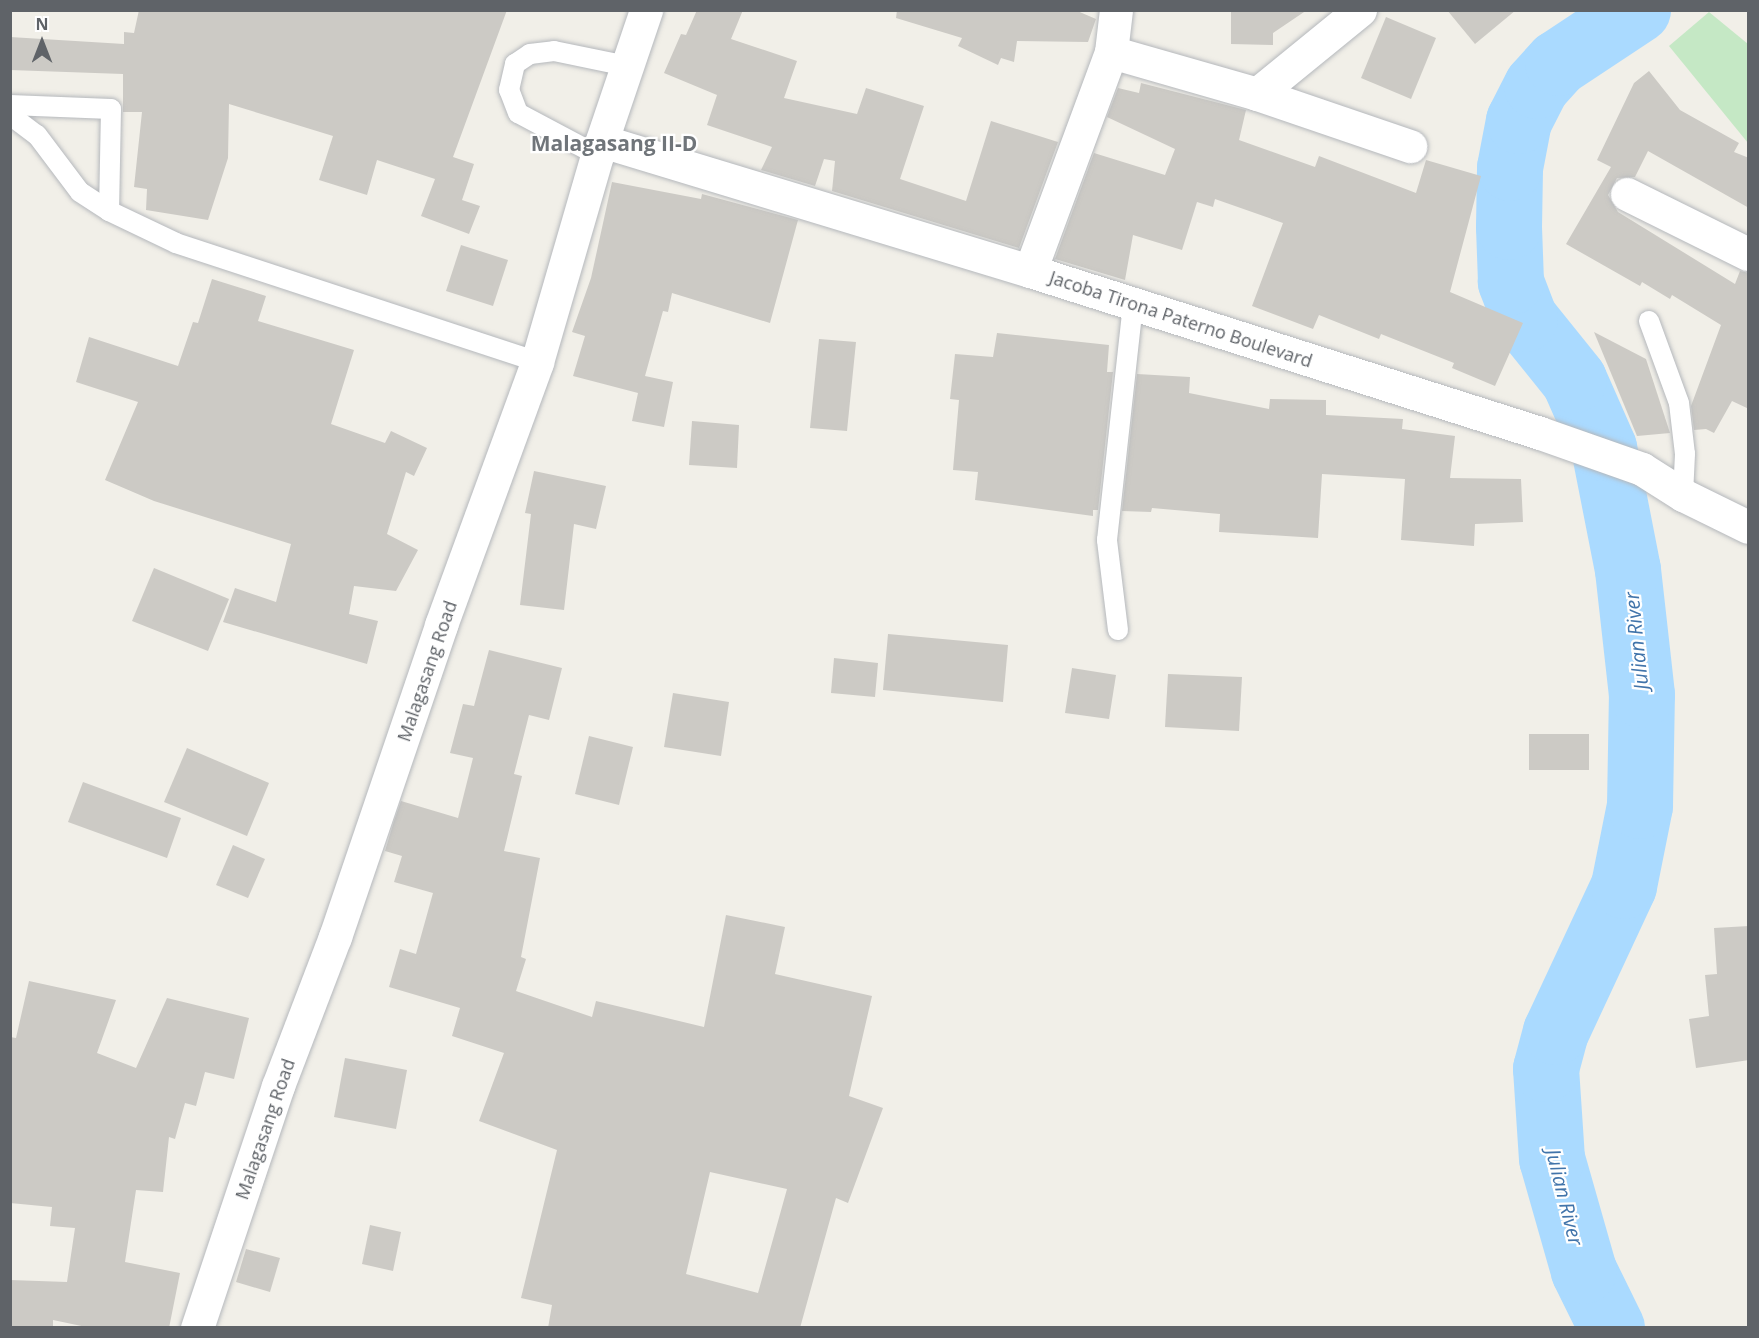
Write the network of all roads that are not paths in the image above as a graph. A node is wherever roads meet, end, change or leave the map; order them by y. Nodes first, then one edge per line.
1 (646, 10) edge
2 (1116, 10) edge
3 (1360, 10) edge
4 (1111, 52) junction
5 (627, 66) junction
6 (1257, 94) junction
7 (10, 105) edge
8 (10, 115) edge
9 (1410, 146) dead end
10 (599, 148) junction
11 (1627, 194) dead end
12 (109, 211) junction
13 (1749, 255) edge
14 (1030, 271) junction
15 (1132, 304) junction
16 (1649, 321) dead end
17 (537, 362) junction
18 (1683, 495) junction
19 (1749, 527) edge
20 (1118, 630) dead end
21 (197, 1328) edge

1 - 5 street, Malagasang Road
2 - 4 street
3 - 6 street
4 - 6 street
4 - 14 street
5 - 10 street, Malagasang Road
5 - 10 lane
6 - 9 street
7 - 12 lane
8 - 12 lane
10 - 14 street, Jacoba Tirona Paterno Boulevard
10 - 17 street, Malagasang Road
11 - 13 street
12 - 17 lane
14 - 15 street, Jacoba Tirona Paterno Boulevard
15 - 18 street, Jacoba Tirona Paterno Boulevard
15 - 20 lane
16 - 18 lane
17 - 21 street, Malagasang Road
18 - 19 street, Jacoba Tirona Paterno Boulevard

